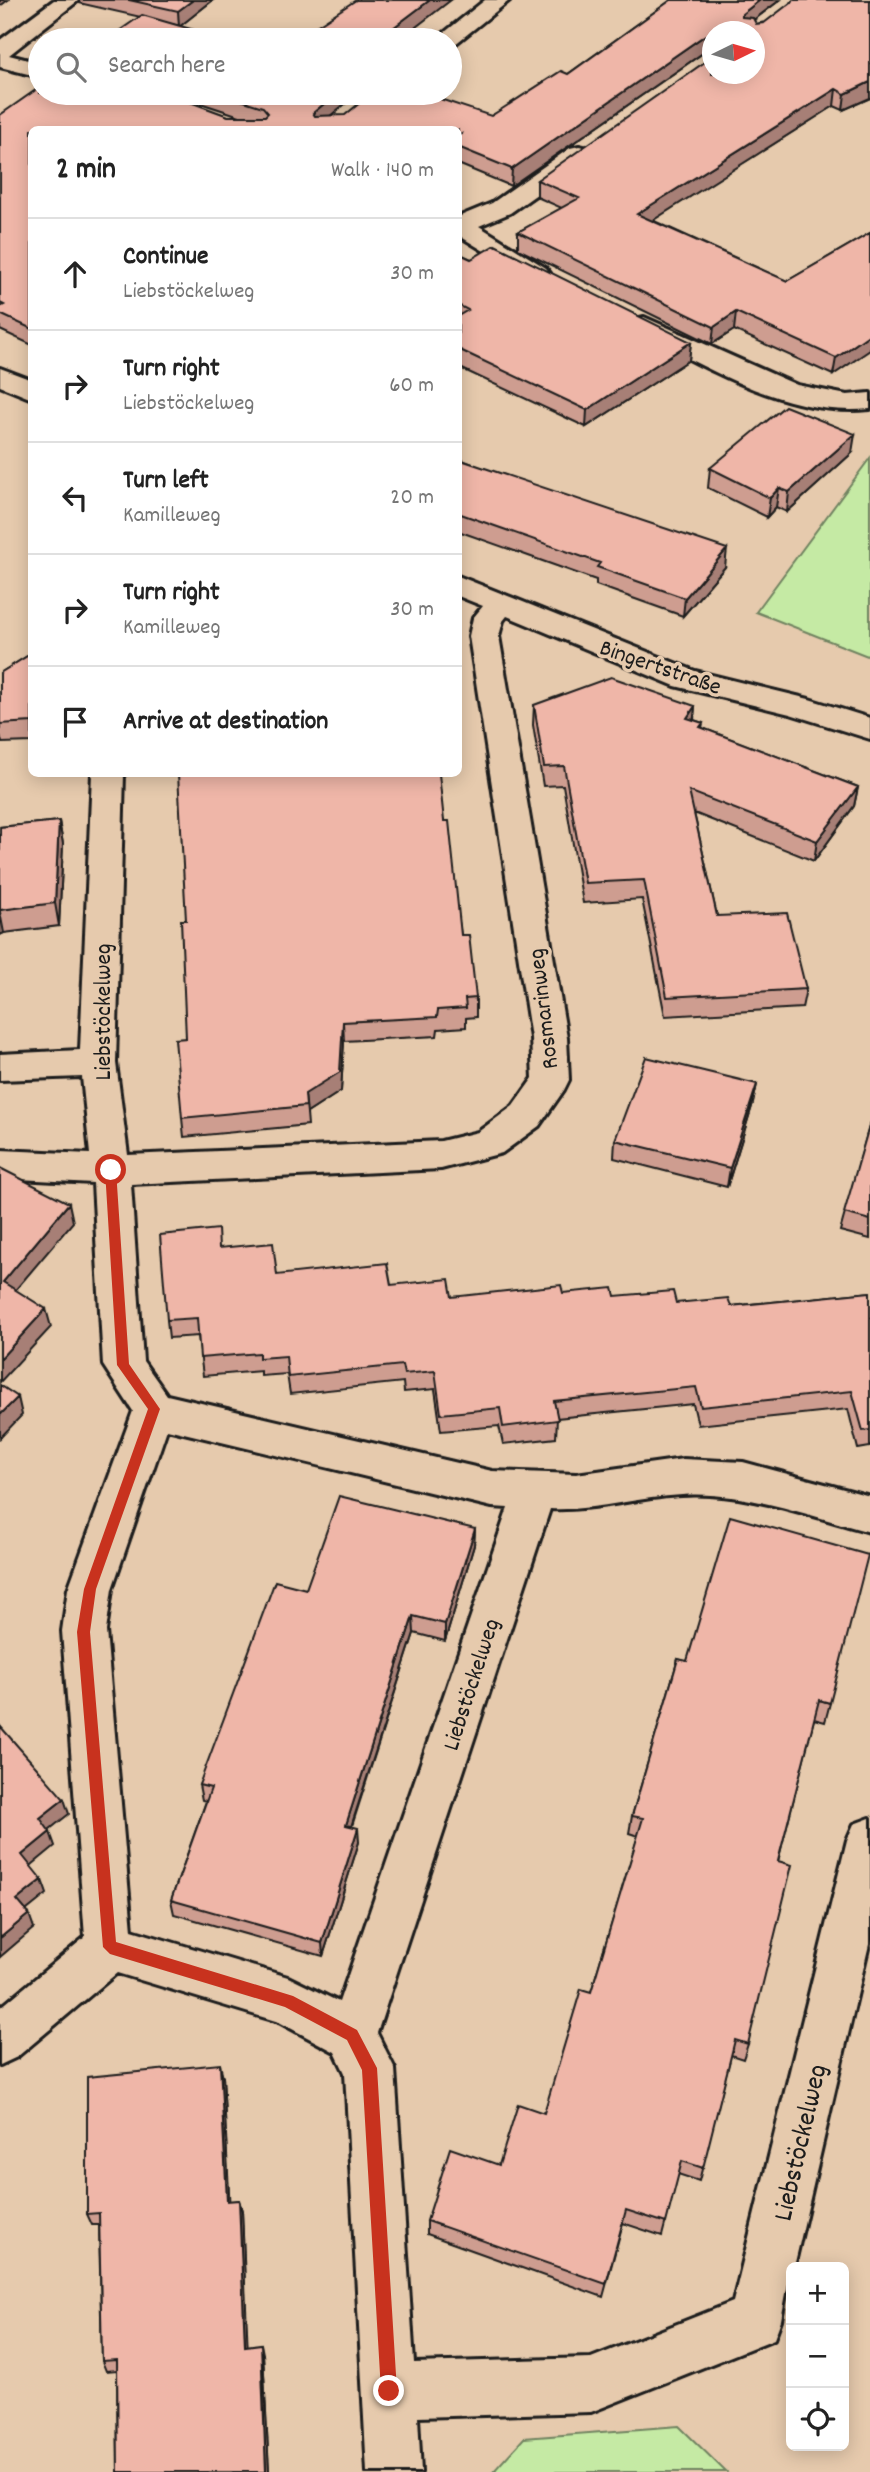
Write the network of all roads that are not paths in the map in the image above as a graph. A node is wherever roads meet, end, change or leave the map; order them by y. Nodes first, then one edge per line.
1 (68, 0) edge
2 (499, 0) edge
3 (31, 28) edge
4 (462, 28) edge
5 (28, 30) edge
6 (0, 51) edge
7 (0, 60) edge
8 (28, 67) edge
9 (601, 138) edge
10 (462, 224) edge
11 (462, 226) edge
12 (555, 282) edge
13 (616, 311) edge
14 (0, 376) edge
15 (28, 389) edge
16 (870, 401) edge
17 (462, 587) edge
18 (501, 605) junction
19 (870, 729) edge
20 (108, 777) edge
21 (98, 1063) junction
22 (0, 1068) edge
23 (0, 1164) edge
24 (111, 1170) junction
25 (154, 1409) junction
26 (535, 1491) junction
27 (870, 1514) edge
28 (870, 1840) edge
29 (110, 1947) junction
30 (352, 2035) junction
31 (0, 2040) edge
32 (389, 2391) junction
33 (394, 2472) edge

1 - 3 street
2 - 4 street
5 - 6 street
7 - 8 street
9 - 10 street
11 - 12 street
13 - 16 street
14 - 15 street
17 - 18 street, Bingertstraße
18 - 19 street, Bingertstraße
18 - 24 street, Rosmarinweg
20 - 21 street, Liebstöckelweg
21 - 22 street
21 - 24 street, Liebstöckelweg
23 - 24 street, Rosmarinweg
24 - 25 street, Liebstöckelweg
25 - 26 street
25 - 29 street
26 - 27 street
26 - 30 street, Liebstöckelweg
28 - 32 street, Liebstöckelweg
29 - 30 street
29 - 31 street
30 - 32 street
32 - 33 street

